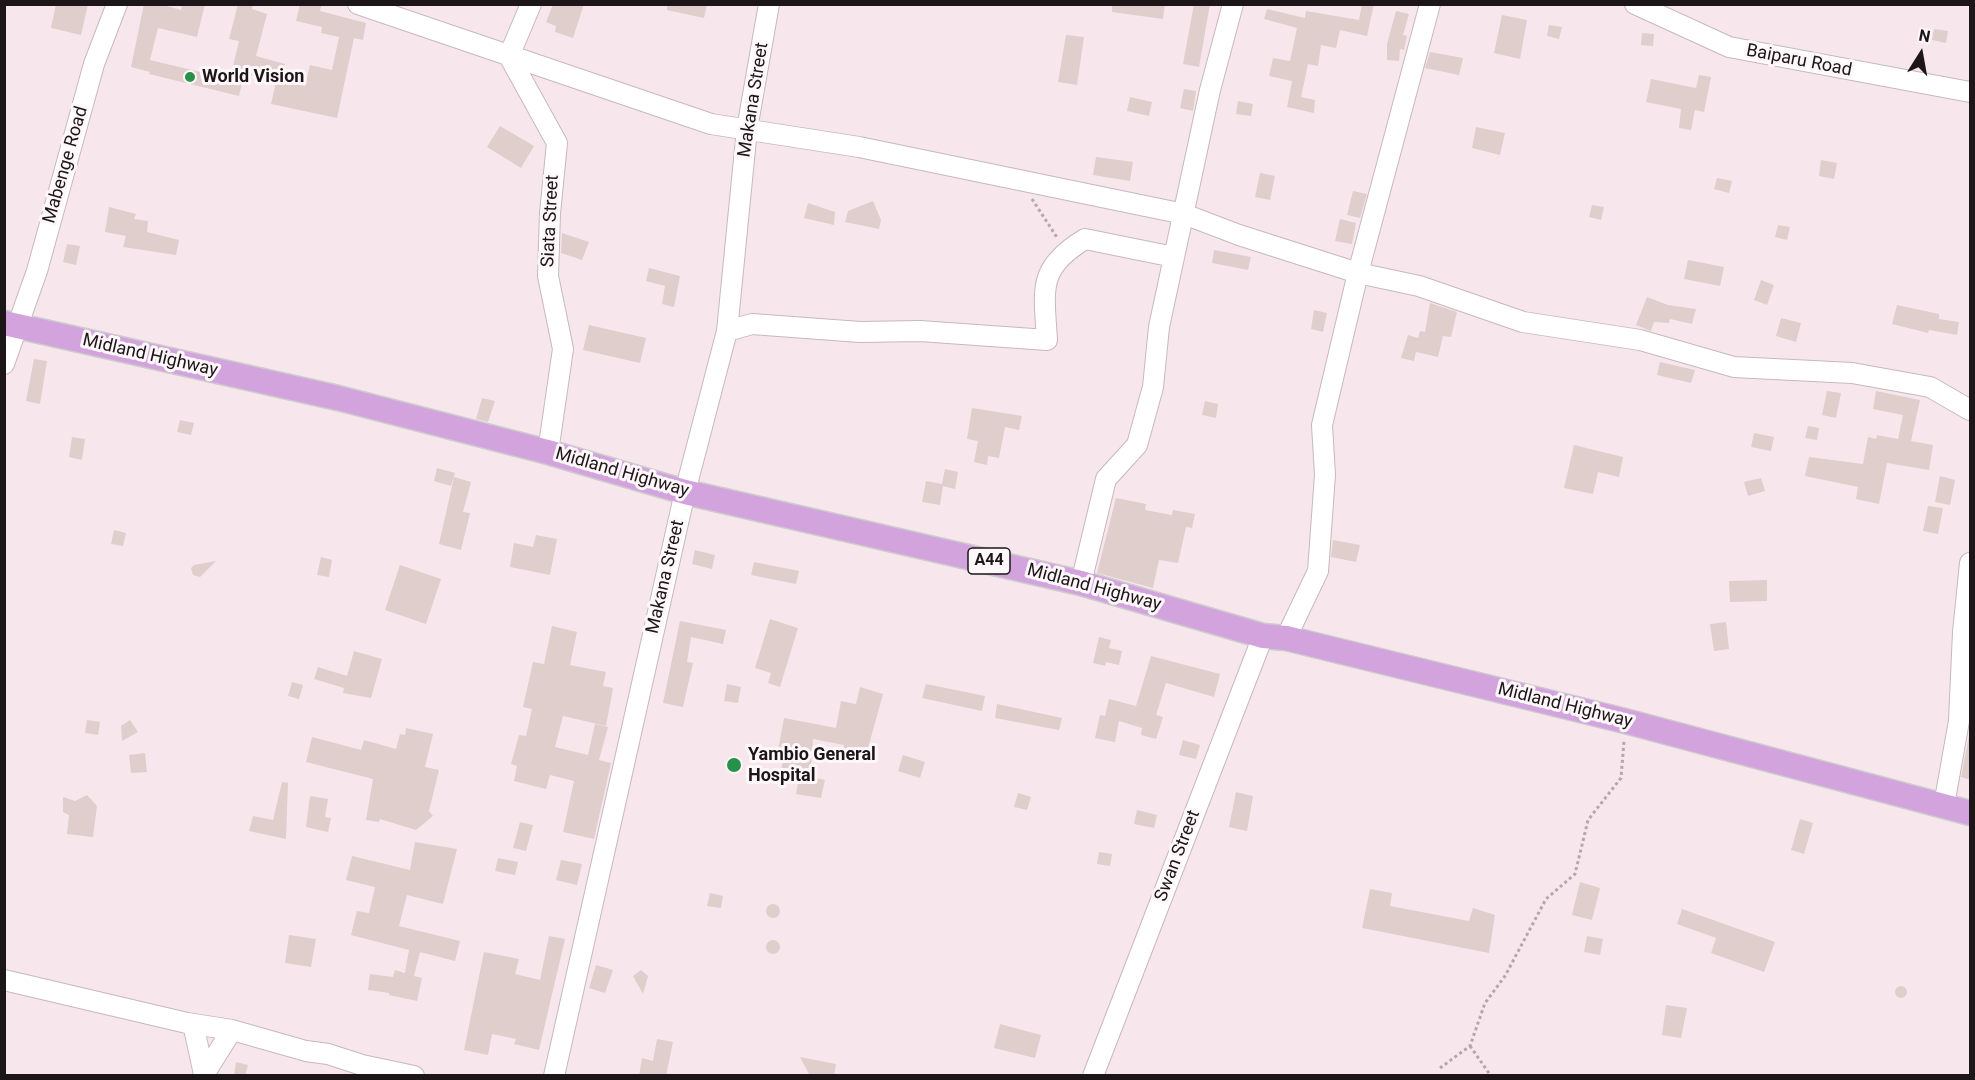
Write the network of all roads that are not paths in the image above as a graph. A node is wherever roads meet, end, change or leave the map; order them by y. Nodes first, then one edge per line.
1 (117, 4) edge
2 (358, 4) edge
3 (531, 4) edge
4 (769, 4) edge
5 (1233, 4) edge
6 (1430, 4) edge
7 (1635, 4) edge
8 (509, 56) junction
9 (1971, 92) edge
10 (747, 129) junction
11 (1184, 214) junction
12 (1174, 257) junction
13 (1358, 273) junction
14 (11, 325) edge
15 (728, 331) junction
16 (4, 364) edge
17 (1971, 410) edge
18 (548, 452) junction
19 (685, 492) junction
20 (1971, 562) edge
21 (1081, 583) junction
22 (1275, 637) junction
23 (1944, 805) junction
24 (1971, 813) edge
25 (4, 980) edge
26 (194, 1024) junction
27 (232, 1030) junction
28 (204, 1075) edge
29 (414, 1076) edge
30 (554, 1076) edge
31 (1093, 1076) edge

1 - 14 street, Mabenge Road
2 - 8 street
3 - 8 street
4 - 10 street, Makana Street
5 - 11 street
6 - 13 street, Swan Street
7 - 9 street, Baiparu Road
8 - 10 street
8 - 18 street, Siata Street
10 - 11 street
10 - 15 street, Makana Street
11 - 12 street
11 - 13 street
12 - 15 street
12 - 21 street
13 - 17 street
13 - 22 street, Swan Street
14 - 16 street, Mabenge Road
14 - 18 main road, Midland Highway / A44
15 - 19 street, Makana Street
18 - 19 main road, Midland Highway / A44
19 - 21 main road, Midland Highway / A44
19 - 30 street, Makana Street
20 - 23 street
21 - 22 main road, Midland Highway / A44
22 - 23 main road, Midland Highway / A44
22 - 31 street, Swan Street
23 - 24 main road, Midland Highway / A44
25 - 26 street
26 - 27 street
26 - 28 street
27 - 28 street
27 - 29 street

